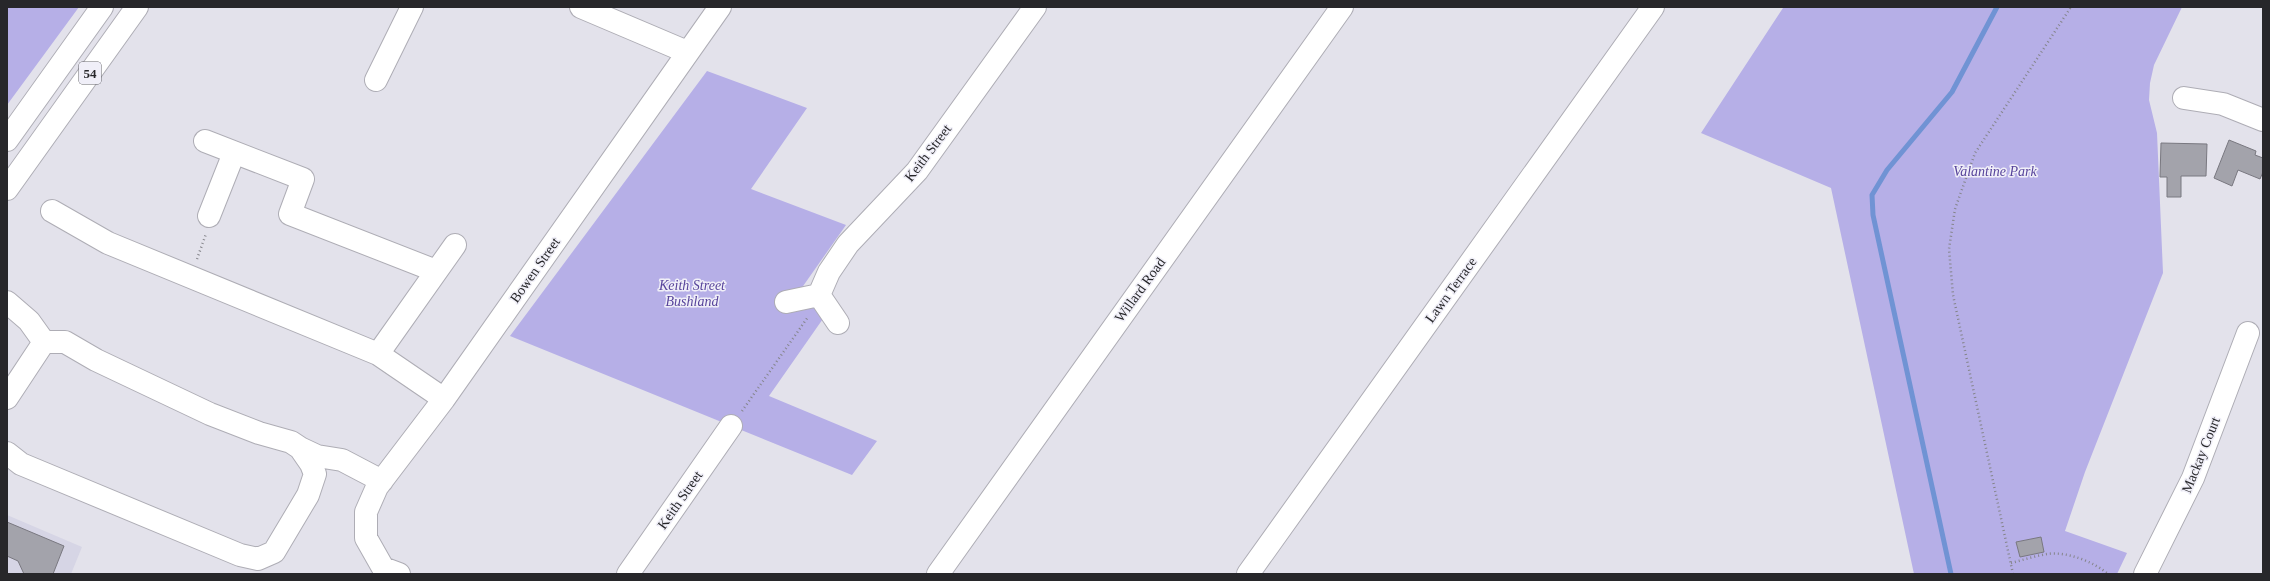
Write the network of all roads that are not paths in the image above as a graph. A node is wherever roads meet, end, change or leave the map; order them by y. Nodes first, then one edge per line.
1 (102, 7) edge
2 (137, 7) edge
3 (412, 7) edge
4 (581, 7) edge
5 (720, 7) edge
6 (1035, 7) edge
7 (1342, 7) edge
8 (1653, 7) edge
9 (687, 52) junction
10 (376, 80) dead end
11 (2184, 98) dead end
12 (2263, 120) edge
13 (7, 140) edge
14 (205, 141) dead end
15 (234, 153) junction
16 (7, 190) edge
17 (52, 211) dead end
18 (209, 216) road end
19 (455, 245) dead end
20 (436, 271) junction
21 (819, 295) junction
22 (7, 302) edge
23 (786, 302) dead end
24 (838, 323) dead end
25 (2248, 333) dead end
26 (44, 342) junction
27 (378, 354) junction
28 (7, 398) edge
29 (444, 399) junction
30 (731, 426) road end
31 (300, 448) junction
32 (7, 453) edge
33 (315, 474) junction
34 (379, 484) junction
35 (399, 574) edge
36 (628, 574) edge
37 (938, 574) edge
38 (1248, 574) edge
39 (2145, 574) edge

1 - 13 street, 54
2 - 16 street, 54
3 - 10 street
4 - 9 street
5 - 9 street, Bowen Street
6 - 21 street, Keith Street
7 - 37 street, Willard Road
8 - 38 street, Lawn Terrace
9 - 29 street, Bowen Street
11 - 12 street
14 - 15 street
15 - 18 street
15 - 20 street
17 - 27 street
19 - 20 street
20 - 27 street
21 - 23 street
21 - 24 street
22 - 26 street
25 - 39 street, Mackay Court
26 - 28 street
26 - 31 street
27 - 29 street
29 - 34 street, Bowen Street
30 - 36 street, Keith Street
31 - 33 street
31 - 34 street
32 - 33 street
33 - 34 street
34 - 35 street, Bowen Street

